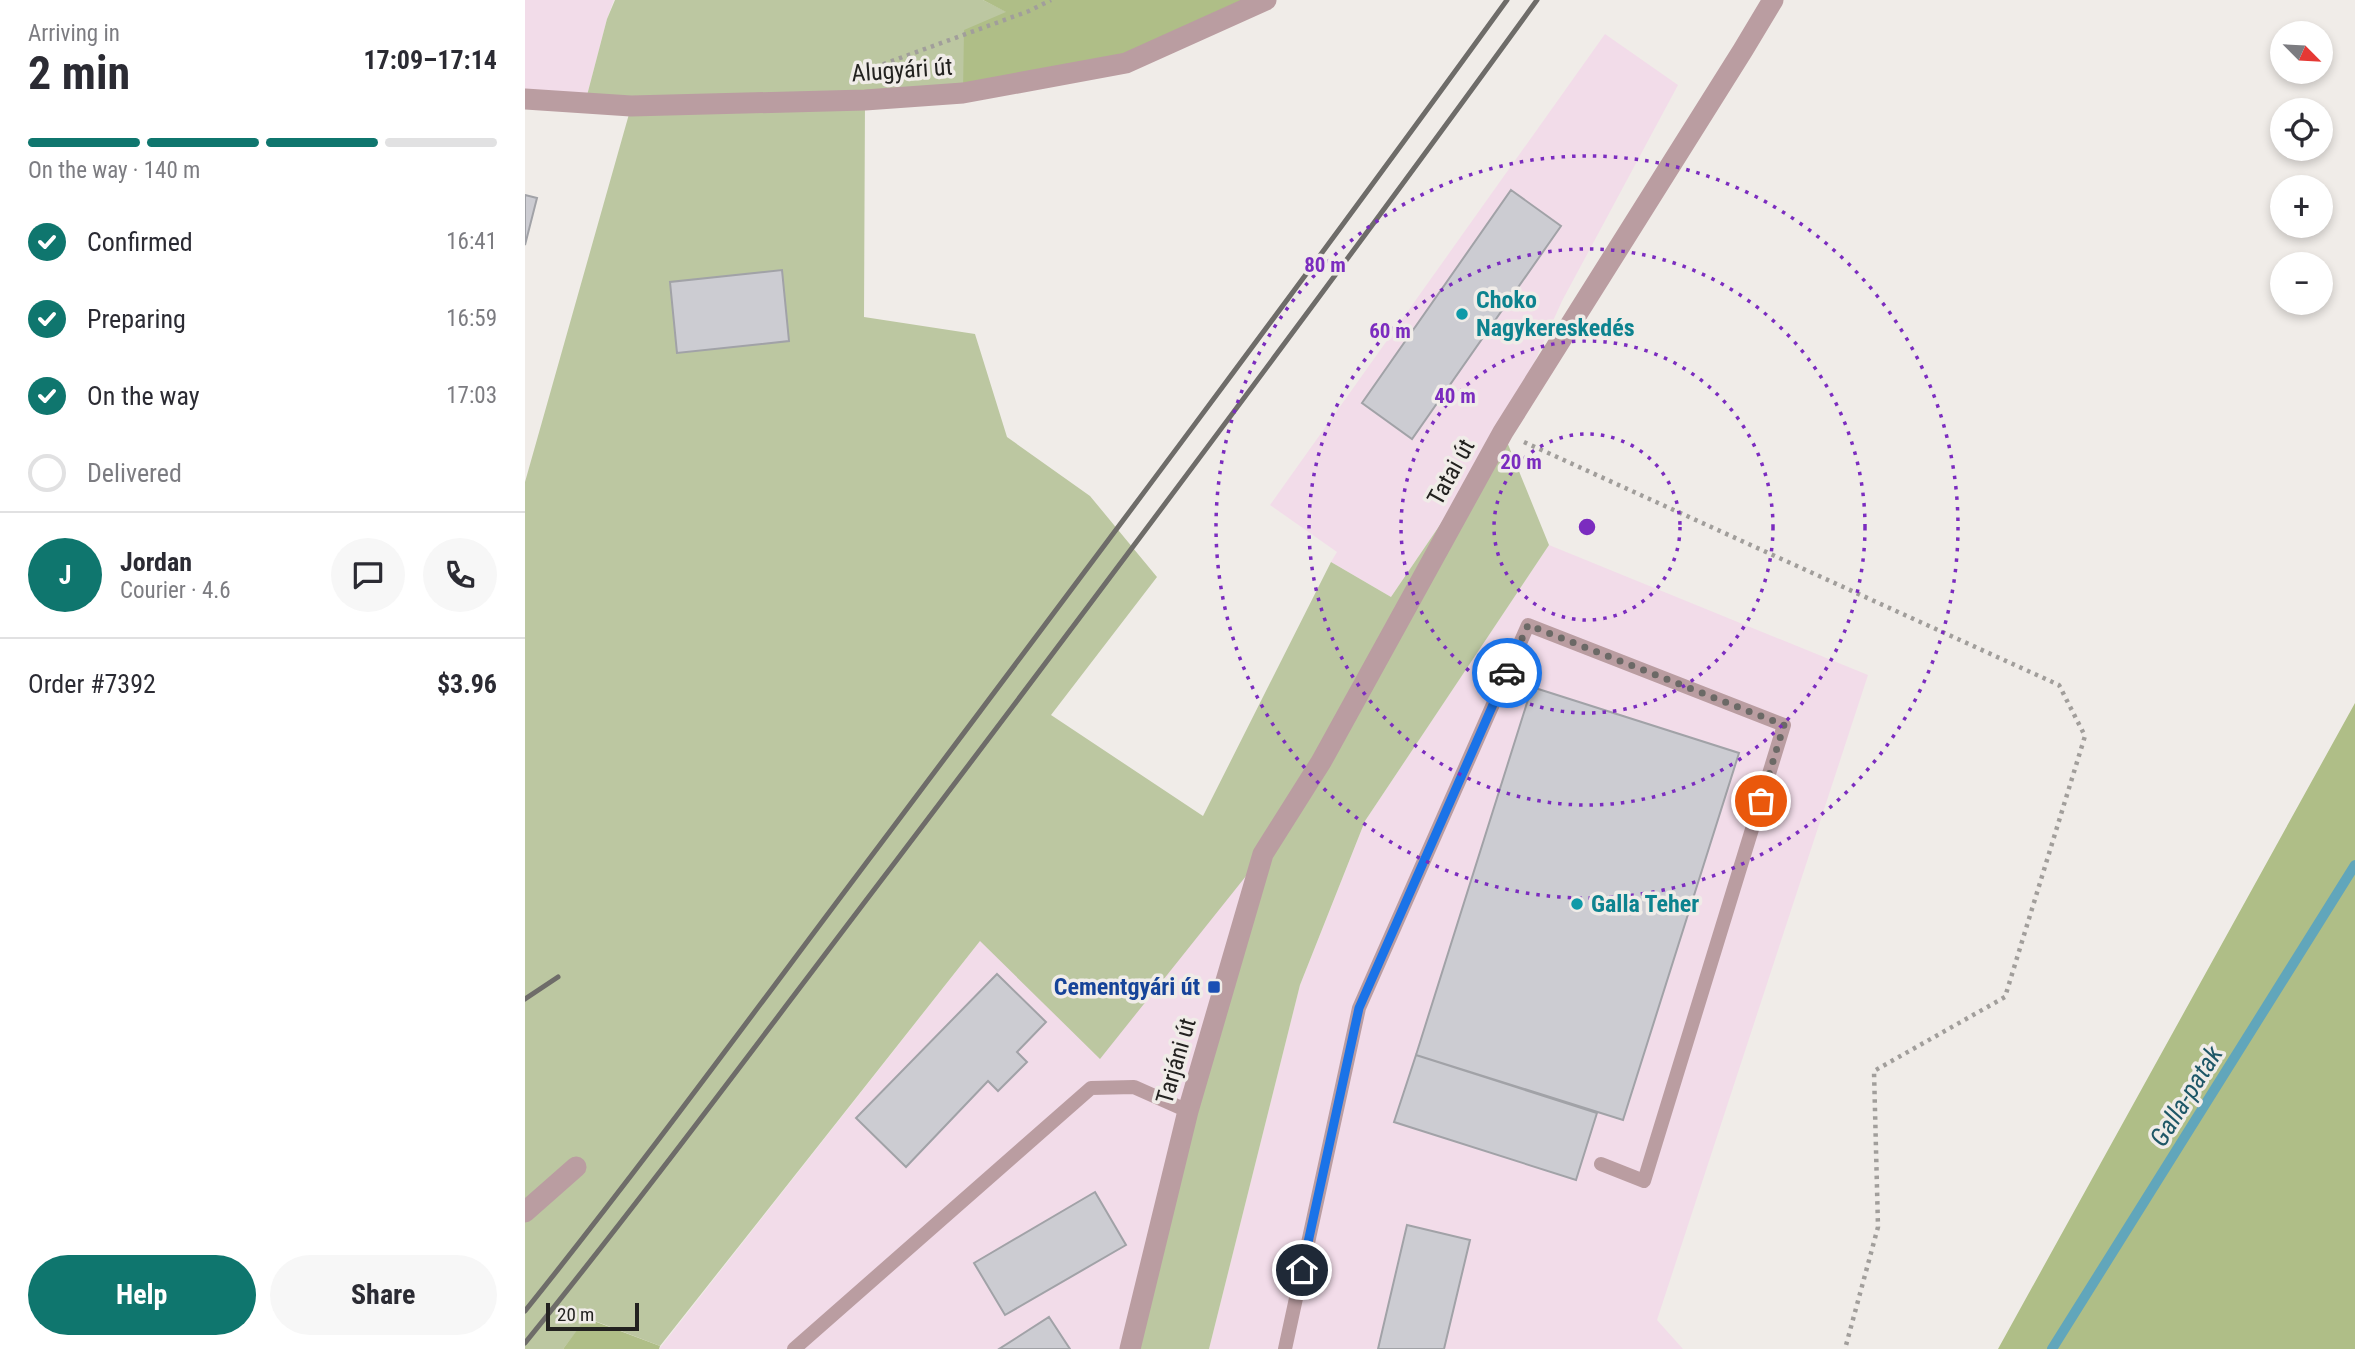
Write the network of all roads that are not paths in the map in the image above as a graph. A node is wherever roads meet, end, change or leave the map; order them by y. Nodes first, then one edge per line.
1 (1266, 0) edge
2 (1773, 0) edge
3 (525, 99) edge
4 (1321, 762) joint
5 (1188, 1111) junction
6 (1601, 1164) dead end
7 (576, 1167) dead end
8 (525, 1212) edge
9 (794, 1349) edge
10 (1130, 1349) edge
11 (1285, 1349) edge

1 - 3 street, Alugyári út
2 - 4 street, Tatai út
4 - 5 street, Tarjáni út
5 - 9 lane
5 - 10 street, Tarjáni út
6 - 11 lane
7 - 8 street

